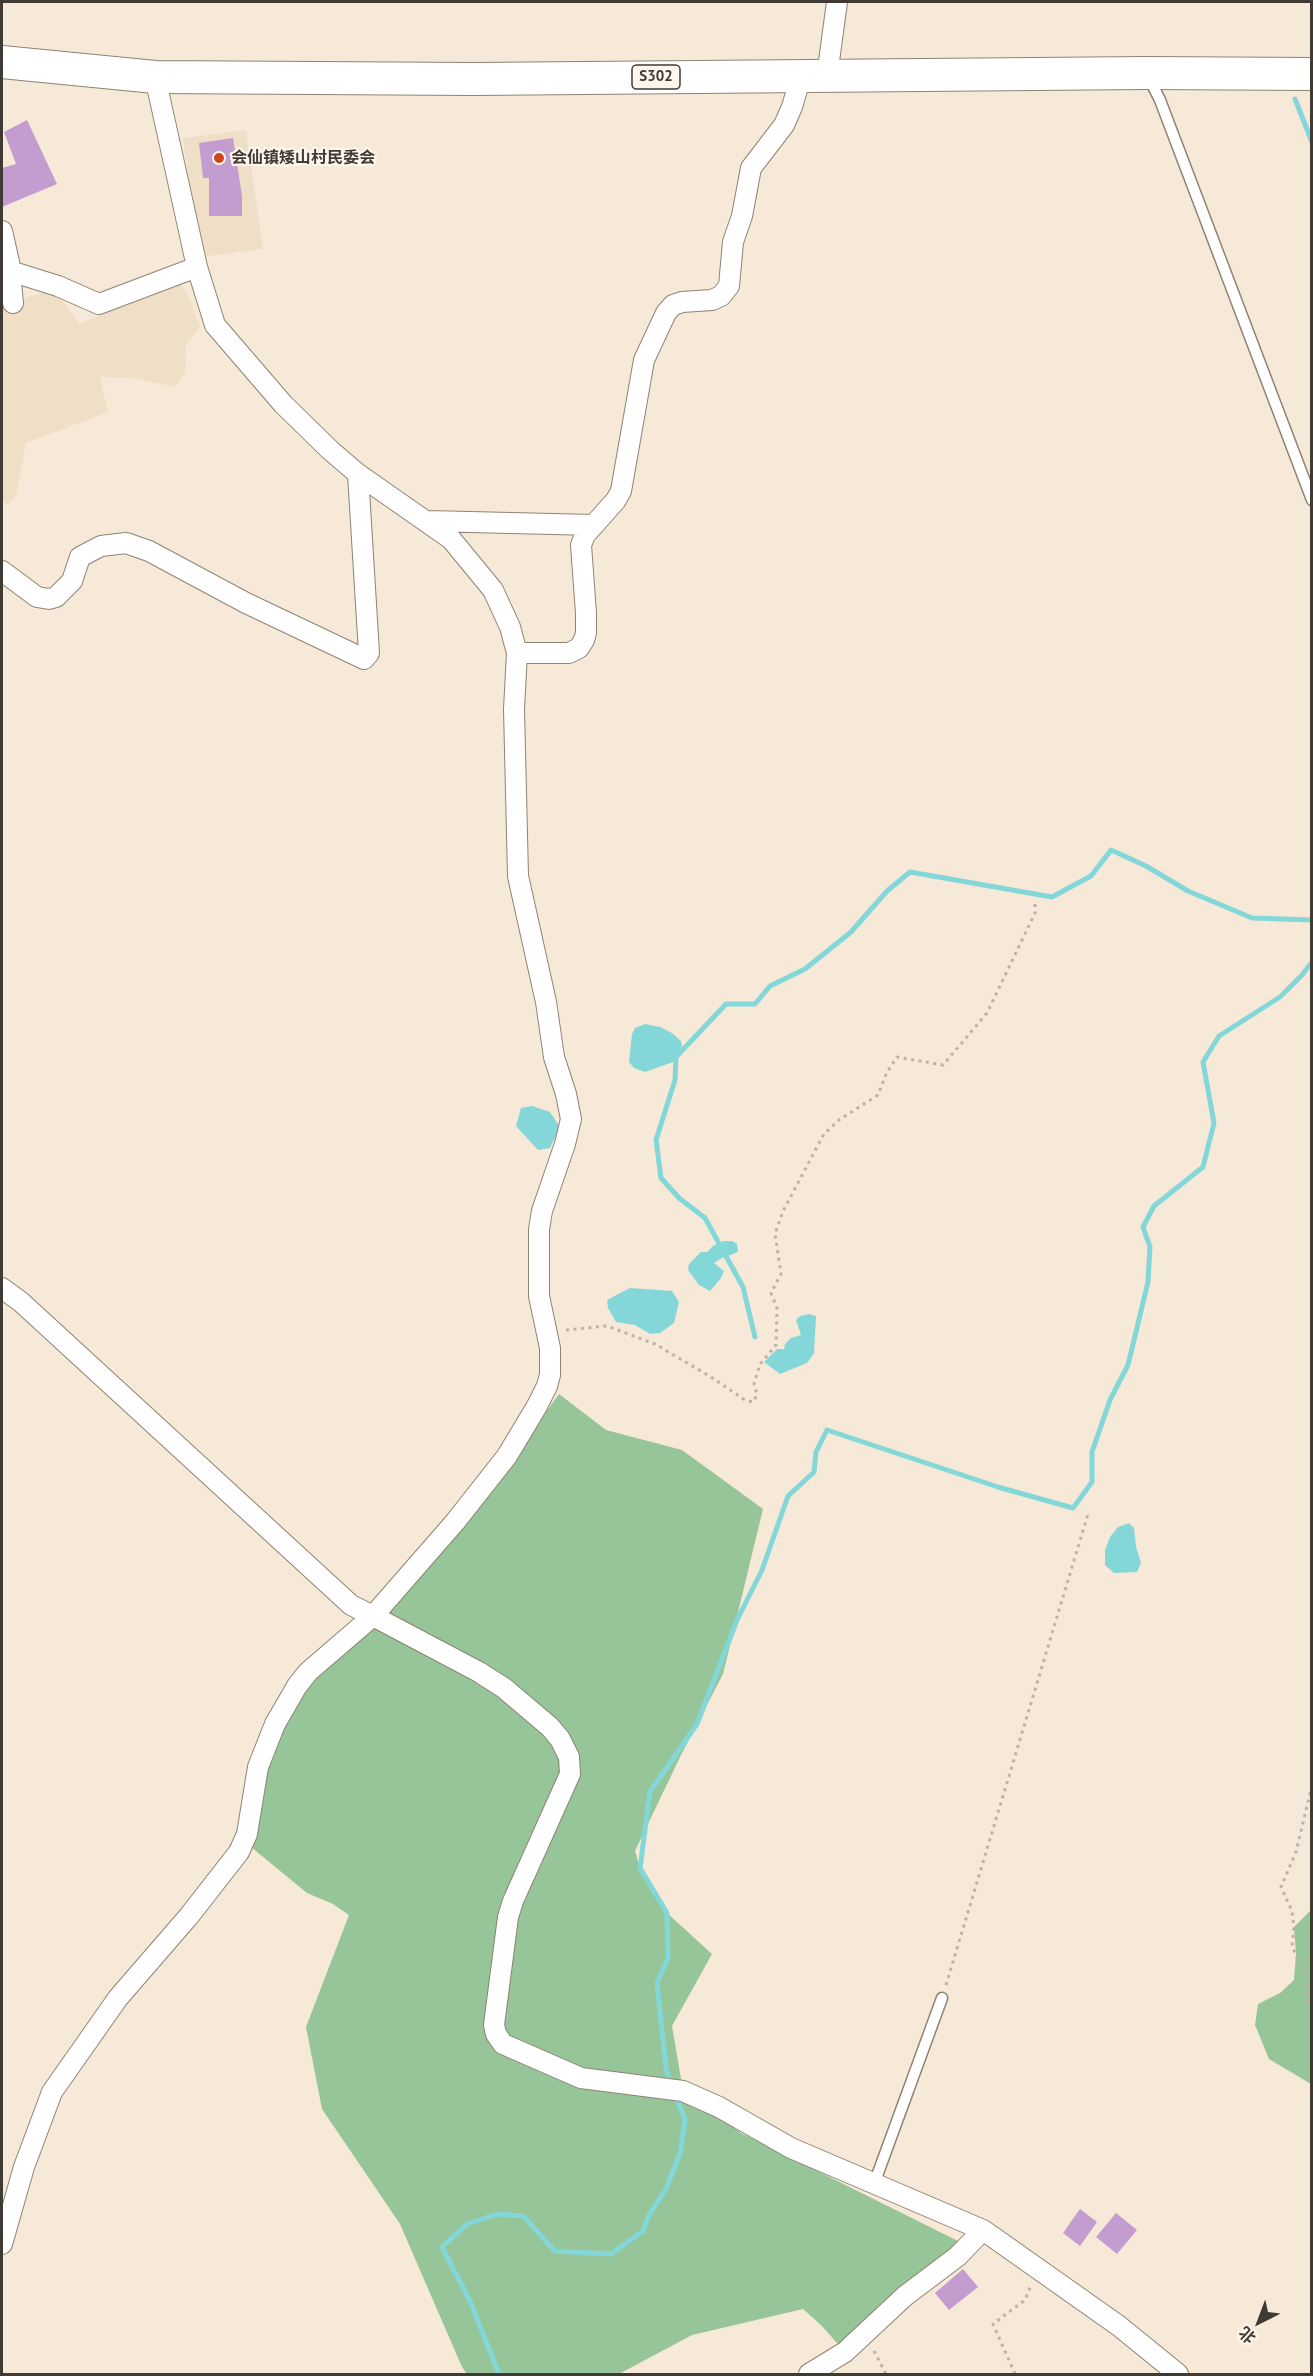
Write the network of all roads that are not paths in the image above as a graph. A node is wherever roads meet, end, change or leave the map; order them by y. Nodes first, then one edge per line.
1 (837, 2) edge
2 (2, 62) edge
3 (1146, 73) junction
4 (1311, 74) edge
5 (814, 76) junction
6 (155, 77) junction
7 (2, 231) edge
8 (196, 267) junction
9 (10, 271) junction
10 (13, 303) dead end
11 (358, 474) junction
12 (1311, 500) edge
13 (428, 521) junction
14 (594, 525) junction
15 (2, 571) edge
16 (517, 653) junction
17 (2, 1288) edge
18 (373, 1616) junction
19 (942, 1998) road end
20 (874, 2184) junction
21 (983, 2230) junction
22 (2, 2244) edge
23 (809, 2374) edge
24 (1178, 2374) edge

1 - 5 street
2 - 6 main road, S302
3 - 4 main road, S302
3 - 5 main road, S302
3 - 12 lane
5 - 6 main road, S302
5 - 14 street
6 - 8 street
7 - 9 street
8 - 9 street
8 - 11 street
9 - 10 street
11 - 13 street
11 - 15 street
13 - 14 street
13 - 16 street
14 - 16 street
16 - 18 street
17 - 18 street
18 - 20 street
18 - 22 street
19 - 20 lane
20 - 21 street
21 - 23 street
21 - 24 street

